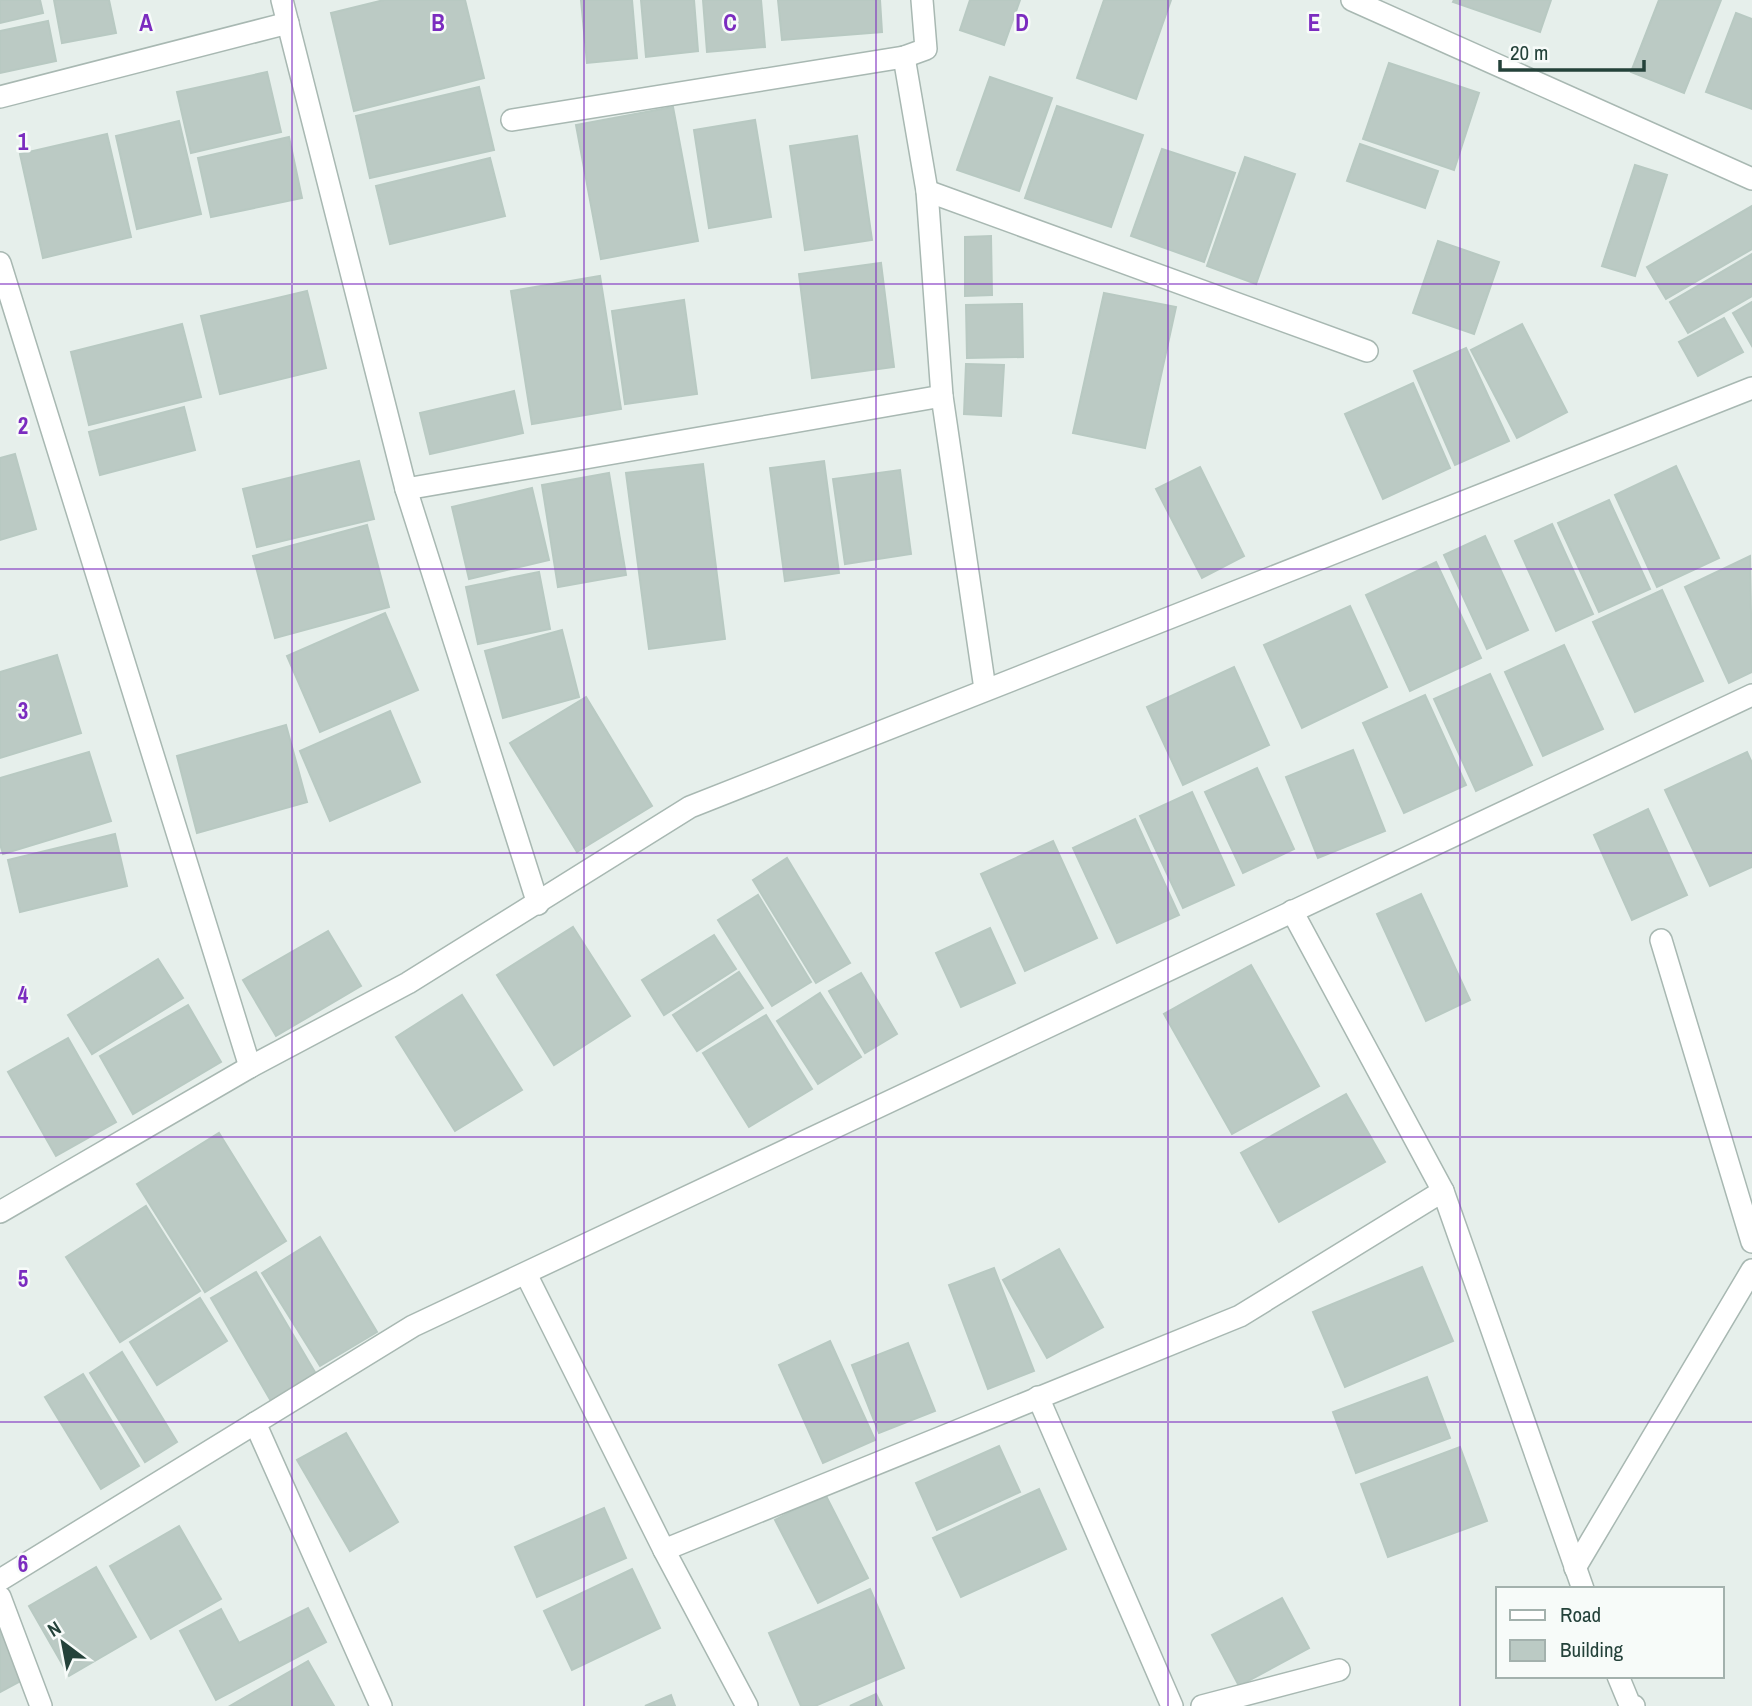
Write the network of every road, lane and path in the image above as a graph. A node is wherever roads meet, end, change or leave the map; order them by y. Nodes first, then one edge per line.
1 (282, 0) edge
2 (922, 0) edge
3 (1352, 0) edge
4 (288, 23) junction
5 (904, 57) junction
6 (0, 97) edge
7 (512, 120) dead end
8 (1752, 179) edge
9 (927, 191) junction
10 (0, 263) edge
11 (1367, 351) dead end
12 (1752, 388) edge
13 (942, 396) junction
14 (405, 489) junction
15 (985, 689) junction
16 (1752, 695) edge
17 (538, 904) junction
18 (1292, 911) junction
19 (1661, 940) dead end
20 (250, 1068) junction
21 (1443, 1191) junction
22 (0, 1212) edge
23 (1752, 1242) edge
24 (1752, 1270) edge
25 (526, 1274) junction
26 (1038, 1397) junction
27 (255, 1423) junction
28 (664, 1550) junction
29 (1575, 1568) junction
30 (0, 1580) edge
31 (1582, 1587) edge
32 (0, 1597) edge
33 (1339, 1670) dead end
34 (1619, 1678) edge
35 (41, 1706) edge
36 (381, 1706) edge
37 (747, 1706) edge
38 (1172, 1706) edge
39 (1202, 1706) edge
40 (1634, 1706) edge

1 - 4 street
2 - 5 street
3 - 8 street
4 - 6 street
4 - 14 street
5 - 7 street
5 - 9 street
9 - 11 street
9 - 13 street
10 - 20 street
12 - 15 street
13 - 14 street
13 - 15 street
14 - 17 street
15 - 17 street
16 - 18 street
17 - 20 street
18 - 21 street
18 - 25 street
19 - 23 street
20 - 22 street
21 - 26 street
21 - 29 street
24 - 29 street
25 - 27 street
25 - 28 street
26 - 28 street
26 - 38 street
27 - 30 street
27 - 36 street
28 - 37 street
29 - 31 street
32 - 35 street
33 - 39 street
34 - 40 street

